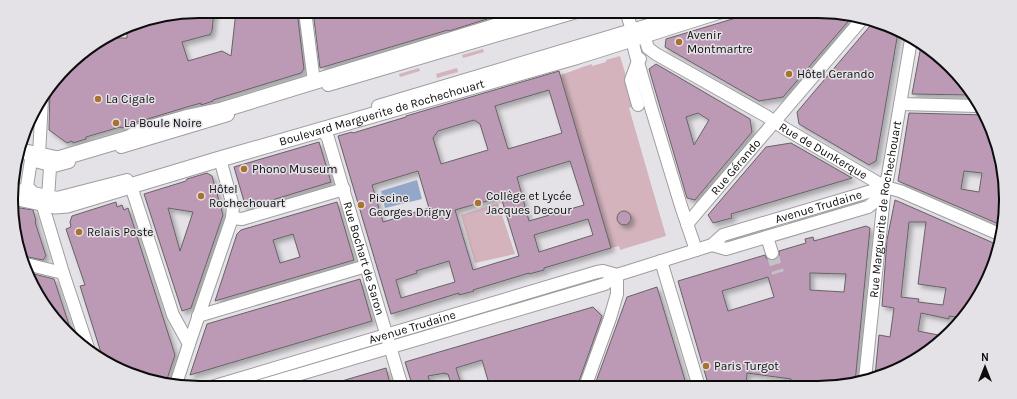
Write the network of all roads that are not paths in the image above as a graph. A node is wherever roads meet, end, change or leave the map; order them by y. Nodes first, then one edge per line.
1 (306, 18) edge
2 (544, 18) edge
3 (544, 18) edge
4 (629, 18) edge
5 (675, 18) edge
6 (692, 18) edge
7 (858, 22) edge
8 (635, 32) junction
9 (910, 44) edge
10 (654, 53) junction
11 (638, 62) junction
12 (314, 82) junction
13 (900, 104) junction
14 (638, 105) dead end
15 (973, 106) edge
16 (40, 112) edge
17 (774, 121) junction
18 (323, 130) junction
19 (23, 157) edge
20 (35, 158) edge
21 (220, 160) junction
22 (131, 186) junction
23 (885, 187) junction
24 (344, 189) junction
25 (18, 191) edge
26 (18, 197) edge
27 (42, 198) junction
28 (232, 218) junction
29 (687, 224) junction
30 (996, 232) edge
31 (767, 237) junction
32 (712, 245) junction
33 (696, 250) junction
34 (772, 253) tunnel mouth
35 (661, 261) junction
36 (31, 265) edge
37 (366, 266) junction
38 (63, 274) junction
39 (617, 275) junction
40 (198, 316) junction
41 (386, 335) junction
42 (85, 340) edge
43 (189, 344) junction
44 (390, 348) junction
45 (865, 375) edge
46 (178, 379) edge
47 (232, 381) edge
48 (277, 381) edge
49 (400, 381) edge
50 (588, 381) edge
51 (697, 381) edge

1 - 12 street
2 - 12 main road
3 - 20 street
4 - 8 street
5 - 8 street, Boulevard Marguerite de Rochechouart
6 - 8 main road, Boulevard Marguerite de Rochechouart
7 - 17 street, Rue Gérando
8 - 10 street
8 - 11 street
8 - 18 main road, Boulevard Marguerite de Rochechouart
8 - 27 street, Boulevard Marguerite de Rochechouart
9 - 13 street, Rue Marguerite de Rochechouart
10 - 11 street
10 - 17 street, Rue de Dunkerque
11 - 14 street
11 - 29 street
12 - 20 main road
13 - 15 street
13 - 23 street, Rue Marguerite de Rochechouart
16 - 20 street
17 - 23 street, Rue de Dunkerque
17 - 29 street, Rue Gérando
18 - 21 main road, Boulevard Marguerite de Rochechouart
18 - 24 street, Rue Bochart de Saron
19 - 20 street
20 - 27 street
20 - 27 street
21 - 22 main road, Boulevard Marguerite de Rochechouart
21 - 28 street
22 - 27 main road, Boulevard Marguerite de Rochechouart
22 - 43 street
23 - 30 street, Rue de Dunkerque
23 - 31 street, Avenue Trudaine
23 - 32 street, Avenue Trudaine
23 - 45 street, Rue Marguerite de Rochechouart
24 - 28 street
24 - 37 street, Rue Bochart de Saron
25 - 27 street
26 - 27 main road
27 - 38 street
28 - 40 street
29 - 33 street
31 - 32 street, Avenue Trudaine
31 - 34 street
32 - 33 street, Avenue Trudaine
33 - 35 street, Avenue Trudaine
35 - 39 street, Avenue Trudaine
35 - 51 street
36 - 38 street
37 - 40 street
37 - 41 street, Rue Bochart de Saron
38 - 42 street
39 - 41 street, Avenue Trudaine
39 - 44 street, Avenue Trudaine
39 - 50 street
40 - 43 street
41 - 44 street, Rue Bochart de Saron
41 - 47 street, Avenue Trudaine
43 - 46 street
44 - 48 street, Avenue Trudaine
44 - 49 street, Rue Bochart de Saron

